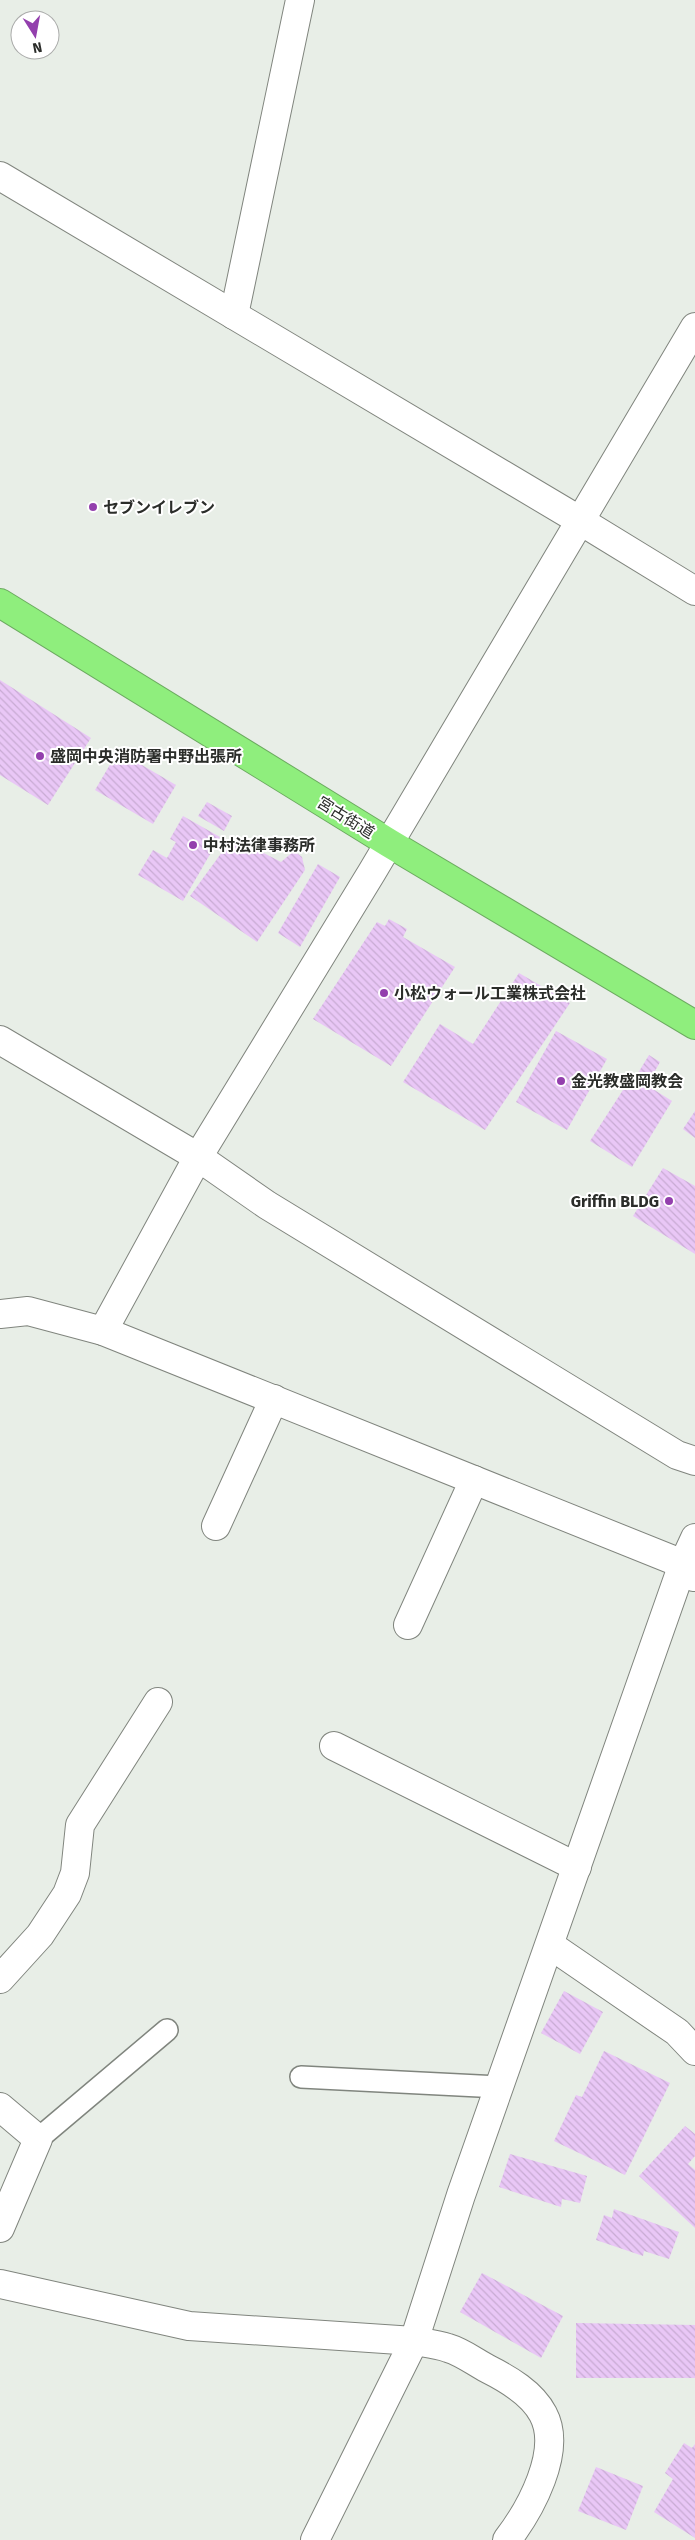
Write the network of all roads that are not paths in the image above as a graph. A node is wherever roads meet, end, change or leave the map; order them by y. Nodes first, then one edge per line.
1 (300, 0) edge
2 (0, 176) edge
3 (234, 315) junction
4 (695, 327) edge
5 (579, 520) junction
6 (695, 591) edge
7 (0, 603) edge
8 (388, 843) junction
9 (695, 1025) edge
10 (0, 1040) edge
11 (198, 1157) junction
12 (0, 1314) edge
13 (103, 1331) junction
14 (274, 1400) junction
15 (695, 1461) edge
16 (474, 1480) junction
17 (216, 1526) dead end
18 (695, 1538) edge
19 (689, 1571) edge
20 (408, 1625) dead end
21 (158, 1702) dead end
22 (334, 1746) dead end
23 (577, 1867) junction
24 (550, 1945) junction
25 (0, 1979) edge
26 (167, 2030) dead end
27 (695, 2051) edge
28 (301, 2077) dead end
29 (499, 2087) junction
30 (0, 2107) edge
31 (38, 2139) junction
32 (0, 2228) edge
33 (0, 2284) edge
34 (414, 2341) junction
35 (315, 2540) edge
36 (508, 2540) edge

1 - 3 street
2 - 3 street
3 - 5 street
4 - 5 street
5 - 6 street
5 - 8 street
7 - 8 highway, 宮古街道
8 - 9 highway, 宮古街道
8 - 11 street
10 - 11 street
11 - 13 street
11 - 15 street
12 - 13 street
13 - 14 street
14 - 16 street
14 - 17 street
16 - 19 street
16 - 20 street
18 - 19 street
19 - 23 street
21 - 25 street
22 - 23 street
23 - 24 street
24 - 27 street
24 - 29 street
26 - 31 lane
28 - 29 lane
29 - 34 street
30 - 31 street
31 - 32 street
33 - 34 street
34 - 35 street
34 - 36 street

